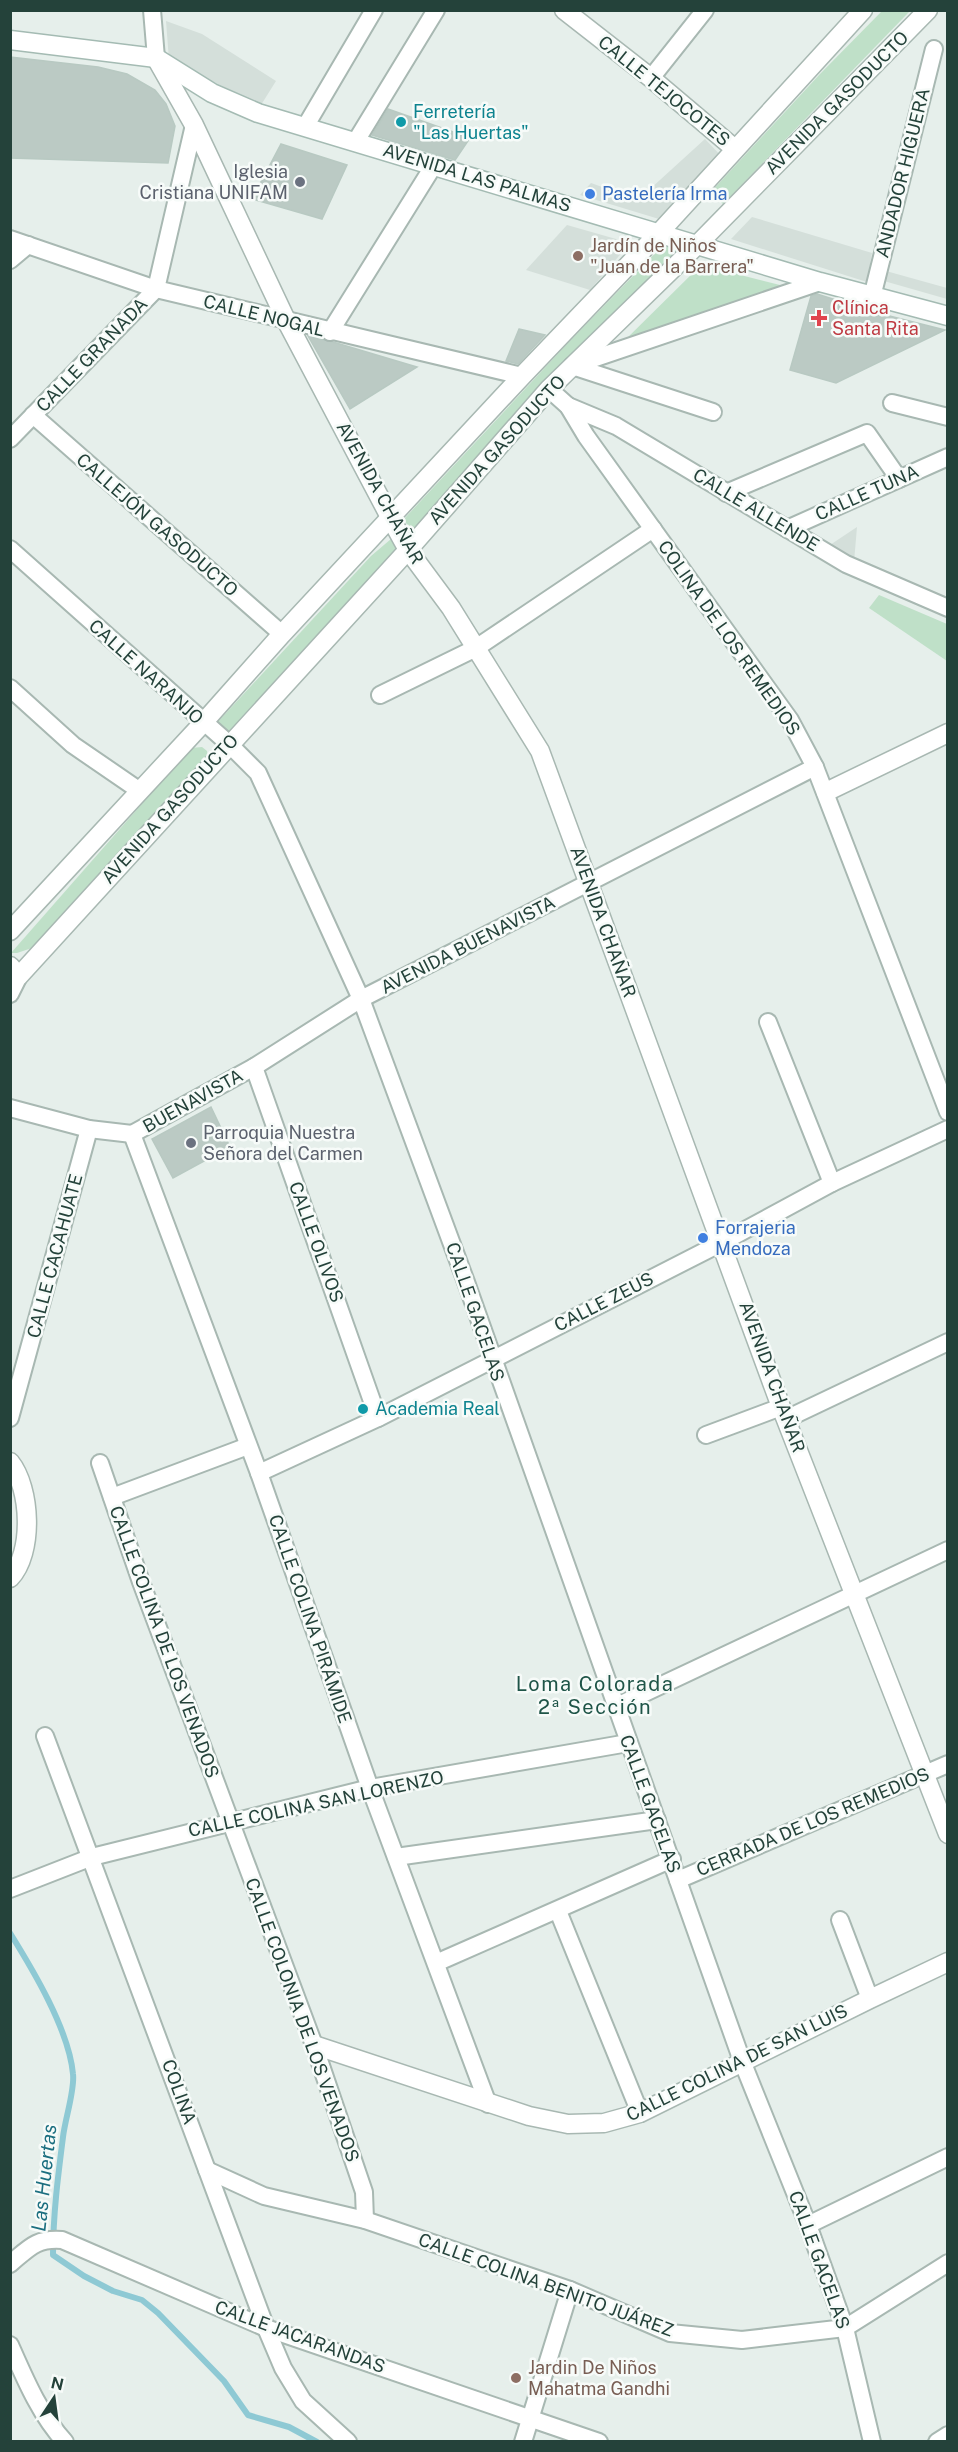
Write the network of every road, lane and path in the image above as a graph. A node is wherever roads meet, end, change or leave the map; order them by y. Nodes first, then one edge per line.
1 (152, 10) edge
2 (374, 10) edge
3 (436, 10) edge
4 (564, 10) edge
5 (705, 10) edge
6 (863, 10) edge
7 (928, 10) edge
8 (10, 40) edge
9 (934, 49) dead end
10 (156, 58) junction
11 (651, 78) junction
12 (194, 125) junction
13 (304, 127) junction
14 (356, 141) junction
15 (735, 149) junction
16 (434, 165) junction
17 (659, 233) junction
18 (10, 239) edge
19 (698, 244) junction
20 (28, 245) junction
21 (10, 260) edge
22 (820, 282) junction
23 (156, 289) junction
24 (872, 297) junction
25 (948, 316) edge
26 (287, 322) junction
27 (330, 332) junction
28 (572, 366) junction
29 (522, 376) junction
30 (549, 389) junction
31 (892, 403) dead end
32 (568, 405) junction
33 (713, 412) dead end
34 (33, 415) junction
35 (948, 417) edge
36 (10, 439) edge
37 (948, 458) edge
38 (930, 465) junction
39 (948, 472) edge
40 (899, 479) junction
41 (726, 493) junction
42 (391, 519) junction
43 (653, 529) junction
44 (787, 529) junction
45 (10, 549) edge
46 (408, 550) junction
47 (948, 608) edge
48 (282, 634) junction
49 (476, 648) junction
50 (10, 688) edge
51 (380, 695) dead end
52 (203, 723) junction
53 (948, 733) edge
54 (229, 744) junction
55 (815, 766) junction
56 (140, 791) junction
57 (826, 792) junction
58 (589, 884) junction
59 (10, 931) edge
60 (15, 971) edge
61 (10, 994) edge
62 (360, 999) junction
63 (768, 1022) dead end
64 (254, 1067) junction
65 (10, 1108) edge
66 (948, 1112) edge
67 (89, 1129) junction
68 (948, 1129) edge
69 (132, 1134) junction
70 (832, 1183) junction
71 (721, 1243) junction
72 (948, 1342) edge
73 (491, 1359) junction
74 (784, 1413) junction
75 (10, 1418) edge
76 (378, 1418) junction
77 (706, 1435) dead end
78 (248, 1446) junction
79 (10, 1462) edge
80 (100, 1463) dead end
81 (259, 1473) junction
82 (112, 1497) junction
83 (948, 1550) edge
84 (12, 1573) edge
85 (855, 1595) junction
86 (615, 1707) junction
87 (45, 1736) dead end
88 (628, 1743) junction
89 (948, 1764) edge
90 (926, 1774) junction
91 (370, 1788) junction
92 (657, 1820) junction
93 (230, 1822) junction
94 (948, 1834) edge
95 (92, 1857) junction
96 (396, 1857) junction
97 (672, 1859) junction
98 (678, 1880) junction
99 (10, 1889) edge
100 (558, 1911) junction
101 (840, 1920) dead end
102 (948, 1962) edge
103 (436, 1964) junction
104 (870, 1998) junction
105 (314, 2044) junction
106 (742, 2061) junction
107 (488, 2104) junction
108 (640, 2113) junction
109 (948, 2157) edge
110 (207, 2170) junction
111 (365, 2220) junction
112 (808, 2225) junction
113 (948, 2263) edge
114 (10, 2264) edge
115 (570, 2290) junction
116 (266, 2328) junction
117 (845, 2328) junction
118 (10, 2345) edge
119 (529, 2419) junction
120 (948, 2435) edge
121 (65, 2442) edge
122 (348, 2442) edge
123 (523, 2442) edge
124 (599, 2442) edge
125 (872, 2442) edge
126 (938, 2442) edge

1 - 10 street
2 - 13 street
3 - 14 street
4 - 11 street, CALLE TEJOCOTES
5 - 11 street
6 - 15 street, AVENIDA GASODUCTO
7 - 19 street, AVENIDA GASODUCTO
8 - 10 street, AVENIDA LAS PALMAS
9 - 24 street, ANDADOR HIGUERA
10 - 12 street, AVENIDA CHAÑAR
10 - 13 street, AVENIDA LAS PALMAS
11 - 15 street, CALLE TEJOCOTES
12 - 23 street, CALLE GRANADA
12 - 26 street, AVENIDA CHAÑAR
13 - 14 street, AVENIDA LAS PALMAS
14 - 16 street, AVENIDA LAS PALMAS
15 - 17 street, AVENIDA GASODUCTO
16 - 17 street, AVENIDA LAS PALMAS
16 - 27 street
17 - 19 street, AVENIDA LAS PALMAS
17 - 29 street, AVENIDA GASODUCTO
18 - 20 street, CALLE NOGAL
19 - 22 street, AVENIDA LAS PALMAS
19 - 28 street, AVENIDA GASODUCTO
20 - 21 street
20 - 23 street, CALLE NOGAL
22 - 24 street, AVENIDA LAS PALMAS
22 - 28 street
23 - 26 street, CALLE NOGAL
23 - 34 street, CALLE GRANADA
24 - 25 street, AVENIDA LAS PALMAS
26 - 27 street, CALLE NOGAL
26 - 42 street, AVENIDA CHAÑAR
27 - 29 street, CALLE NOGAL
28 - 30 street, AVENIDA GASODUCTO
28 - 33 street
29 - 42 street, AVENIDA GASODUCTO
30 - 32 street, COLINA DE LOS REMEDIOS
30 - 46 street, AVENIDA GASODUCTO
31 - 35 street
32 - 41 street, CALLE ALLENDE
32 - 43 street, COLINA DE LOS REMEDIOS
34 - 36 street, CALLE GRANADA
34 - 48 street, CALLEJÓN GASODUCTO
37 - 38 street, CALLE TUNA
38 - 39 street
38 - 40 street, CALLE TUNA
40 - 41 street
40 - 44 street, CALLE TUNA
41 - 44 street, CALLE ALLENDE
42 - 46 street, AVENIDA CHAÑAR
42 - 48 street, AVENIDA GASODUCTO
43 - 49 street
43 - 55 street, COLINA DE LOS REMEDIOS
44 - 47 street, CALLE ALLENDE
45 - 52 street, CALLE NARANJO
46 - 49 street, AVENIDA CHAÑAR
46 - 54 street, AVENIDA GASODUCTO
48 - 52 street, AVENIDA GASODUCTO
49 - 51 street
49 - 58 street, AVENIDA CHAÑAR
50 - 56 street
52 - 54 street, CALLE NARANJO
52 - 56 street, AVENIDA GASODUCTO
53 - 57 street
54 - 60 street, AVENIDA GASODUCTO
54 - 62 street, CALLE NARANJO
55 - 57 street, COLINA DE LOS REMEDIOS
55 - 58 street, AVENIDA BUENAVISTA
56 - 59 street, AVENIDA GASODUCTO
57 - 66 street, COLINA DE LOS REMEDIOS
58 - 62 street, AVENIDA BUENAVISTA
58 - 71 street, AVENIDA CHAÑAR
60 - 61 street
62 - 64 street, AVENIDA BUENAVISTA
62 - 73 street, CALLE GACELAS
63 - 70 street
64 - 69 street, BUENAVISTA
64 - 76 street, CALLE OLIVOS
65 - 67 street
67 - 69 street
67 - 75 street, CALLE CACAHUATE
68 - 70 street, CALLE ZEUS
69 - 78 street, CALLE COLINA PIRÁMIDE
70 - 71 street, CALLE ZEUS
71 - 73 street, CALLE ZEUS
71 - 74 street, AVENIDA CHAÑAR
72 - 74 street
73 - 76 street, CALLE ZEUS
73 - 86 street, CALLE GACELAS
74 - 77 street
74 - 85 street, AVENIDA CHAÑAR
76 - 81 street, CALLE ZEUS
78 - 81 street, CALLE COLINA PIRÁMIDE
78 - 82 street
79 - 84 street
80 - 82 street, CALLE COLINA DE LOS VENADOS
81 - 91 street, CALLE COLINA PIRÁMIDE
82 - 93 street, CALLE COLINA DE LOS VENADOS
83 - 85 street
85 - 86 street
85 - 90 street, AVENIDA CHAÑAR
86 - 88 street, CALLE GACELAS
87 - 95 street, COLINA
88 - 91 street, CALLE COLINA SAN LORENZO
88 - 92 street, CALLE GACELAS
89 - 90 street, CERRADA DE LOS REMEDIOS
90 - 94 street, AVENIDA CHAÑAR
90 - 98 street, CERRADA DE LOS REMEDIOS
91 - 93 street, CALLE COLINA SAN LORENZO
91 - 96 street, CALLE COLINA PIRÁMIDE
92 - 96 street
92 - 97 street, CALLE GACELAS
93 - 95 street, CALLE COLINA SAN LORENZO
93 - 105 street, CALLE COLONIA DE LOS VENADOS
95 - 99 street, CALLE COLINA SAN LORENZO
95 - 110 street, COLINA
96 - 103 street, CALLE COLINA PIRÁMIDE
97 - 98 street, CALLE GACELAS
97 - 100 street, CERRADA DE LOS REMEDIOS
98 - 106 street, CALLE GACELAS
100 - 103 street, CERRADA DE LOS REMEDIOS
100 - 108 street
101 - 104 street
102 - 104 street, CALLE COLINA DE SAN LUIS
103 - 107 street, CALLE COLINA PIRÁMIDE
104 - 106 street, CALLE COLINA DE SAN LUIS
105 - 107 street, CALLE COLINA DE SAN LUIS
105 - 111 street, CALLE COLONIA DE LOS VENADOS
106 - 108 street, CALLE COLINA DE SAN LUIS
106 - 112 street, CALLE GACELAS
107 - 108 street, CALLE COLINA DE SAN LUIS
109 - 112 street
110 - 111 street, CALLE COLINA BENITO JUÁREZ
110 - 116 street, COLINA
111 - 115 street, CALLE COLINA BENITO JUÁREZ
112 - 117 street, CALLE GACELAS
113 - 117 street, CALLE COLINA BENITO JUÁREZ
114 - 116 street, CALLE JACARANDAS
115 - 117 street, CALLE COLINA BENITO JUÁREZ
115 - 119 street
116 - 119 street, CALLE JACARANDAS
116 - 122 street, COLINA
117 - 125 street, CALLE GACELAS
118 - 121 street
119 - 123 street
119 - 124 street, CALLE JACARANDAS
120 - 126 street

